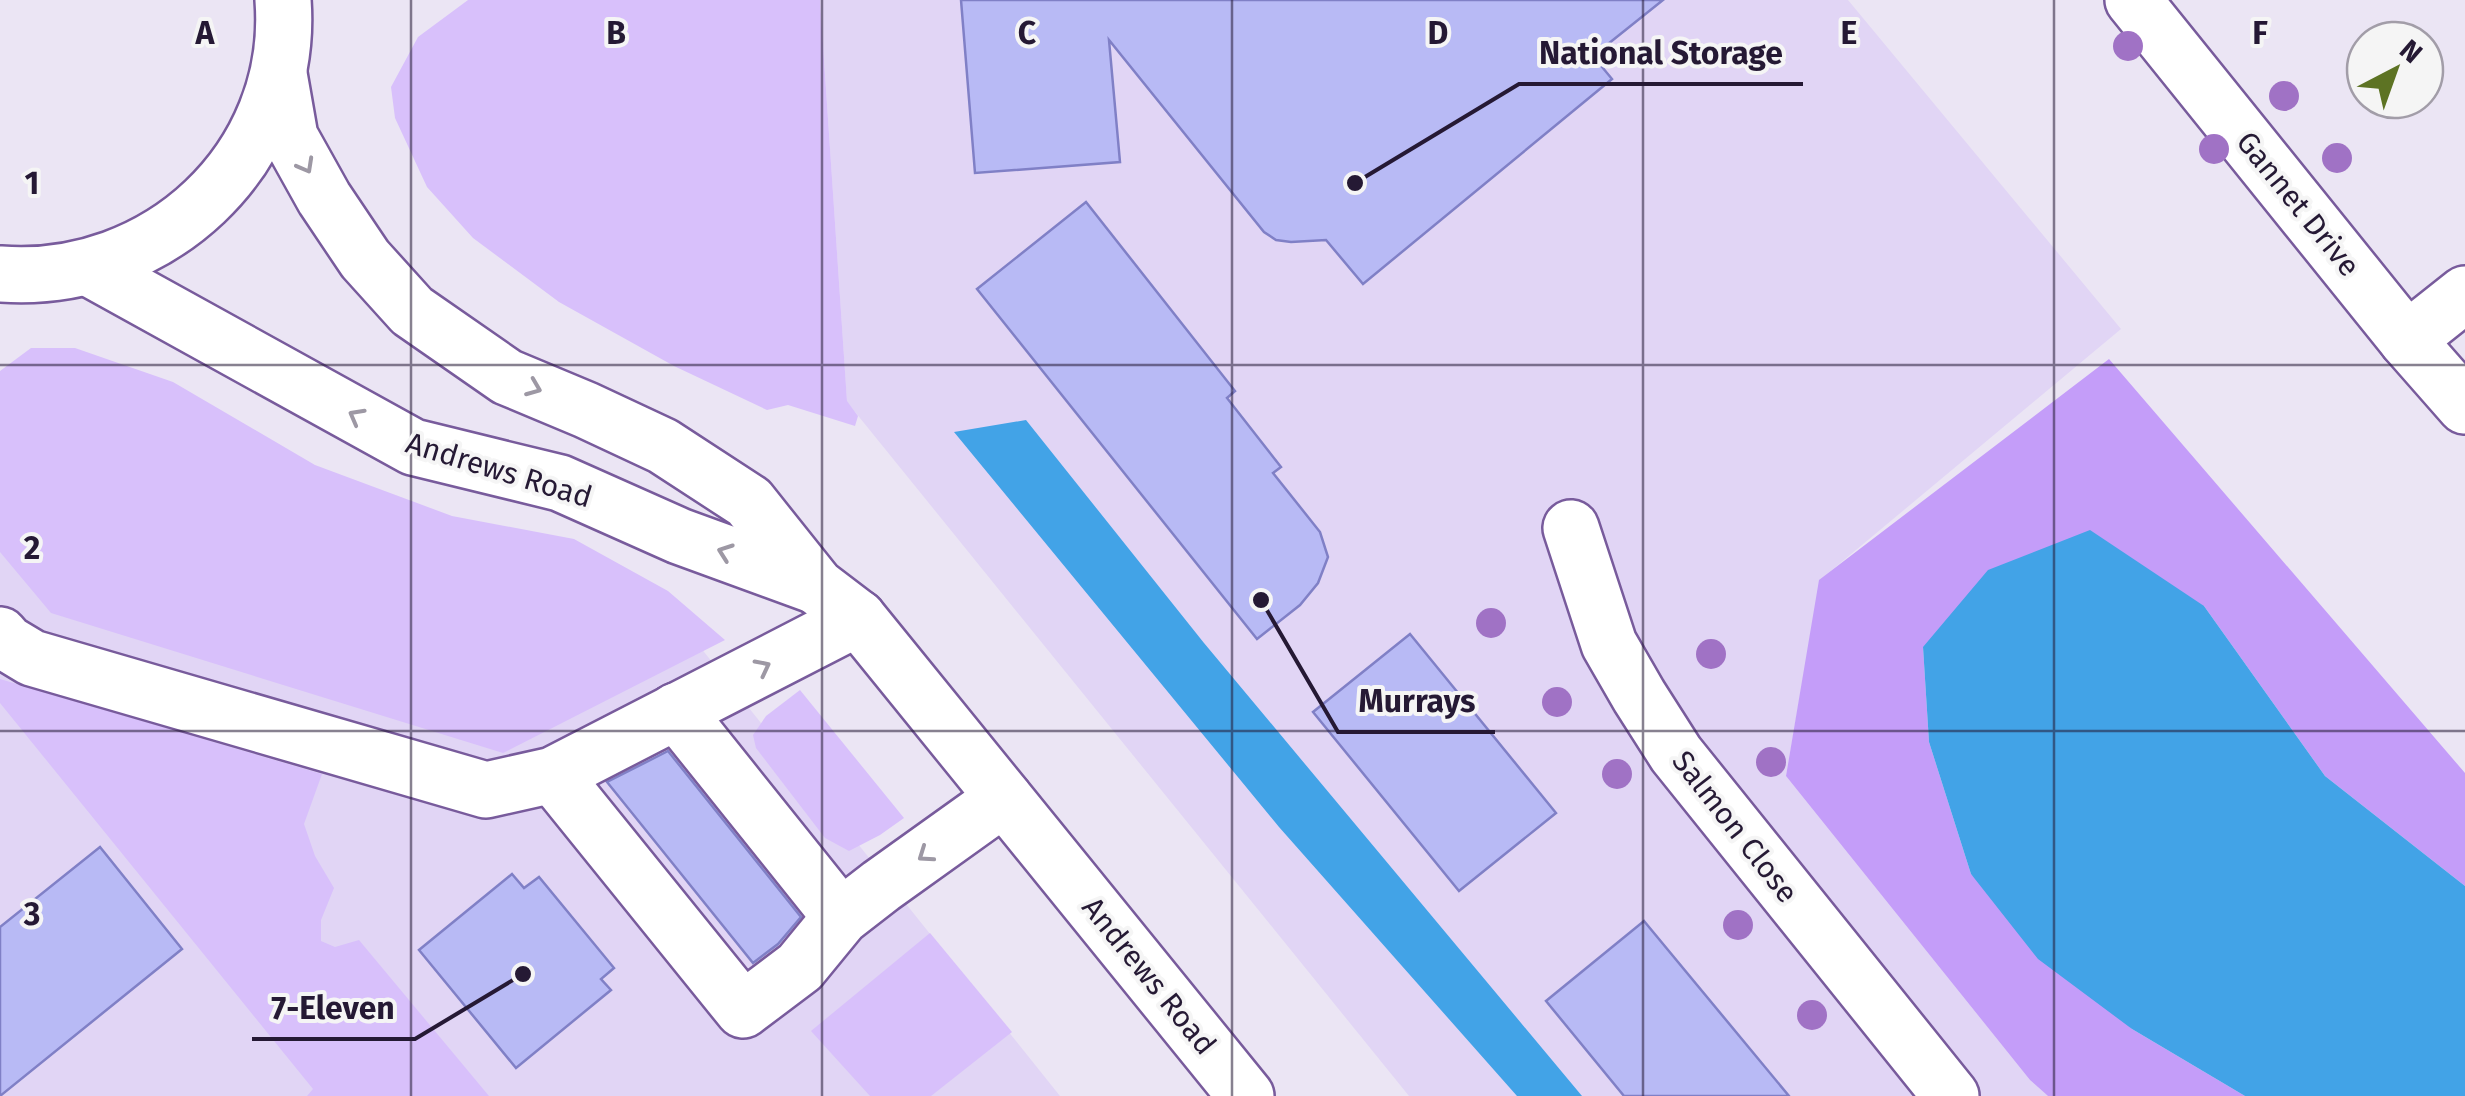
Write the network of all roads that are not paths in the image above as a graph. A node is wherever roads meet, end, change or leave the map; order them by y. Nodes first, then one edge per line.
1 (2133, 0) edge
2 (293, 26) edge
3 (88, 268) junction
4 (10, 284) edge
5 (2465, 294) edge
6 (2408, 340) junction
7 (2465, 406) edge
8 (1571, 528) dead end
9 (837, 602) junction
10 (0, 635) edge
11 (676, 711) junction
12 (553, 774) junction
13 (1004, 798) junction
14 (841, 917) junction
15 (1246, 1096) edge
16 (1952, 1096) edge

1 - 6 main road, Gannet Drive
2 - 3 main road
2 -> 9 main road, Andrews Road
3 - 4 main road
9 -> 3 main road, Andrews Road
5 - 6 main road
6 - 7 main road, Gannet Drive
8 - 16 main road, Salmon Close
11 -> 9 main road
9 - 13 main road, Andrews Road
10 - 12 main road
11 - 12 main road
11 - 14 main road
12 - 14 main road
13 -> 14 main road
13 - 15 main road, Andrews Road

